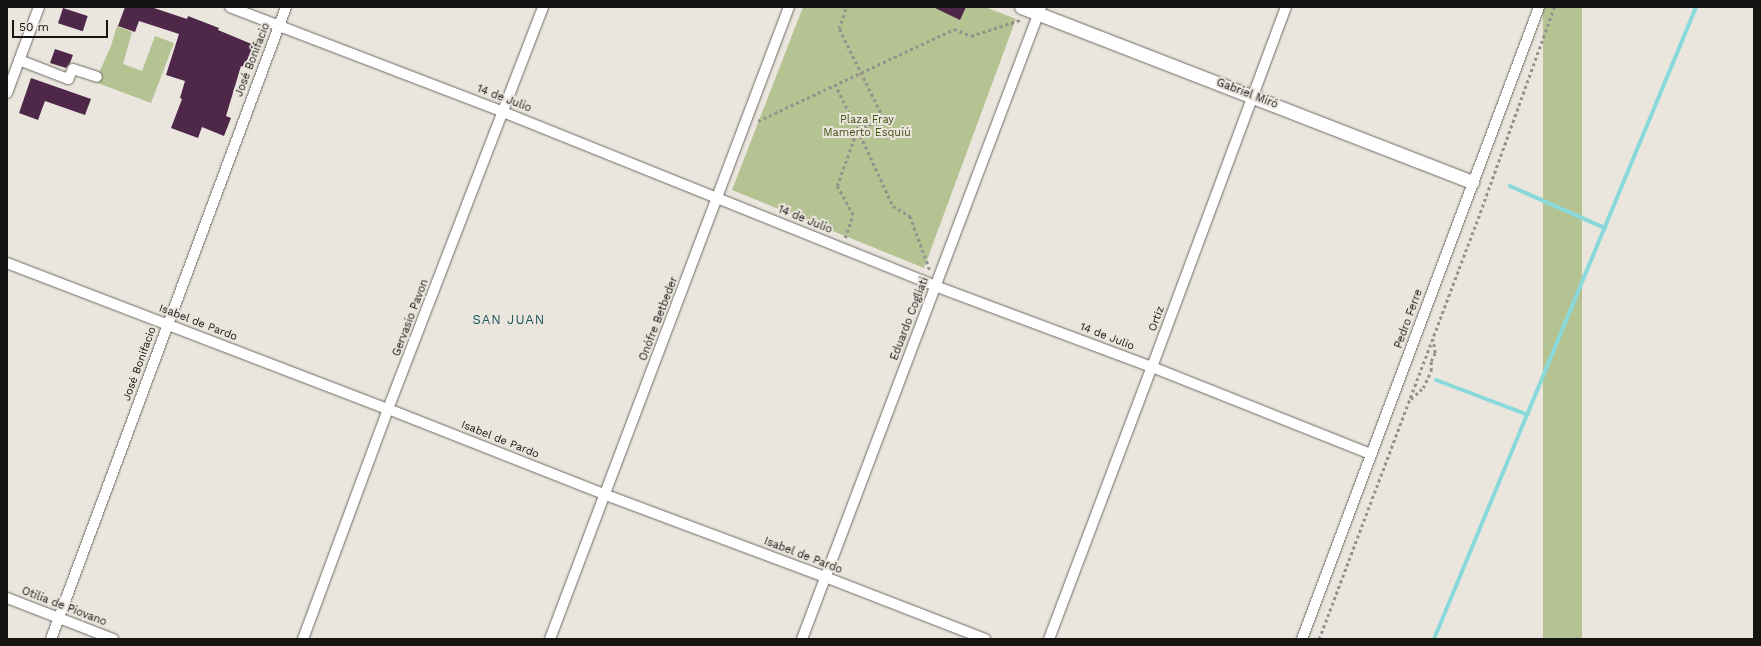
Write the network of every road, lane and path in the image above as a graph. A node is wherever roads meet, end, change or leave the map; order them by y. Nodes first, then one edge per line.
1 (39, 7) edge
2 (230, 7) edge
3 (286, 7) edge
4 (543, 7) edge
5 (789, 7) edge
6 (846, 7) edge
7 (1022, 7) edge
8 (1286, 7) edge
9 (1539, 7) edge
10 (1554, 7) edge
11 (1040, 10) edge
12 (278, 26) junction
13 (19, 60) junction
14 (860, 72) junction
15 (97, 77) dead end
16 (836, 84) junction
17 (7, 92) edge
18 (1253, 97) junction
19 (503, 112) junction
20 (744, 127) junction
21 (858, 130) junction
22 (1472, 182) junction
23 (718, 198) junction
24 (841, 248) junction
25 (7, 263) edge
26 (936, 286) junction
27 (167, 324) junction
28 (1433, 338) junction
29 (1152, 367) junction
30 (1419, 375) junction
31 (1426, 378) junction
32 (1410, 401) junction
33 (388, 409) junction
34 (1371, 454) junction
35 (606, 495) junction
36 (825, 577) junction
37 (7, 598) edge
38 (59, 618) junction
39 (51, 639) edge
40 (113, 639) edge
41 (303, 639) edge
42 (550, 639) edge
43 (802, 639) edge
44 (985, 639) edge
45 (1049, 639) edge
46 (1302, 639) edge
47 (1319, 639) edge

1 - 13 street
2 - 12 street, 14 de Julio
3 - 12 street, José Bonifacio
4 - 19 street, Gervasio Pavon
5 - 20 street, Onófre Betbeder
6 - 14 path
7 - 11 street, Gabriel Miró
8 - 18 street, Ortiz
9 - 22 street, Pedro Ferre
10 - 28 path
11 - 14 path
11 - 18 street, Gabriel Miró
11 - 26 street, Eduardo Cogliati
12 - 19 street, 14 de Julio
12 - 27 street, José Bonifacio
13 - 15 street
13 - 17 street
14 - 16 path
14 - 21 path
16 - 20 path
16 - 21 path
18 - 22 street, Gabriel Miró
18 - 29 street, Ortiz
19 - 23 street, 14 de Julio
19 - 33 street, Gervasio Pavon
20 - 23 street, Onófre Betbeder
21 - 24 path
21 - 26 path
22 - 34 street, Pedro Ferre
23 - 24 street, 14 de Julio
23 - 35 street, Onófre Betbeder
24 - 26 street, 14 de Julio
25 - 27 street, Isabel de Pardo
26 - 29 street, 14 de Julio
26 - 36 street, Eduardo Cogliati
27 - 33 street, Isabel de Pardo
27 - 38 street, José Bonifacio
28 - 30 path
28 - 31 path
29 - 34 street, 14 de Julio
29 - 45 street, Ortiz
30 - 31 path
30 - 32 path
31 - 32 path
32 - 47 path
33 - 35 street, Isabel de Pardo
33 - 41 street, Gervasio Pavon
34 - 46 street, Pedro Ferre
35 - 36 street, Isabel de Pardo
35 - 42 street, Onófre Betbeder
36 - 43 street, Eduardo Cogliati
36 - 44 street, Isabel de Pardo
37 - 38 street, Otilia de Piovano
38 - 39 street, José Bonifacio
38 - 40 street, Otilia de Piovano

